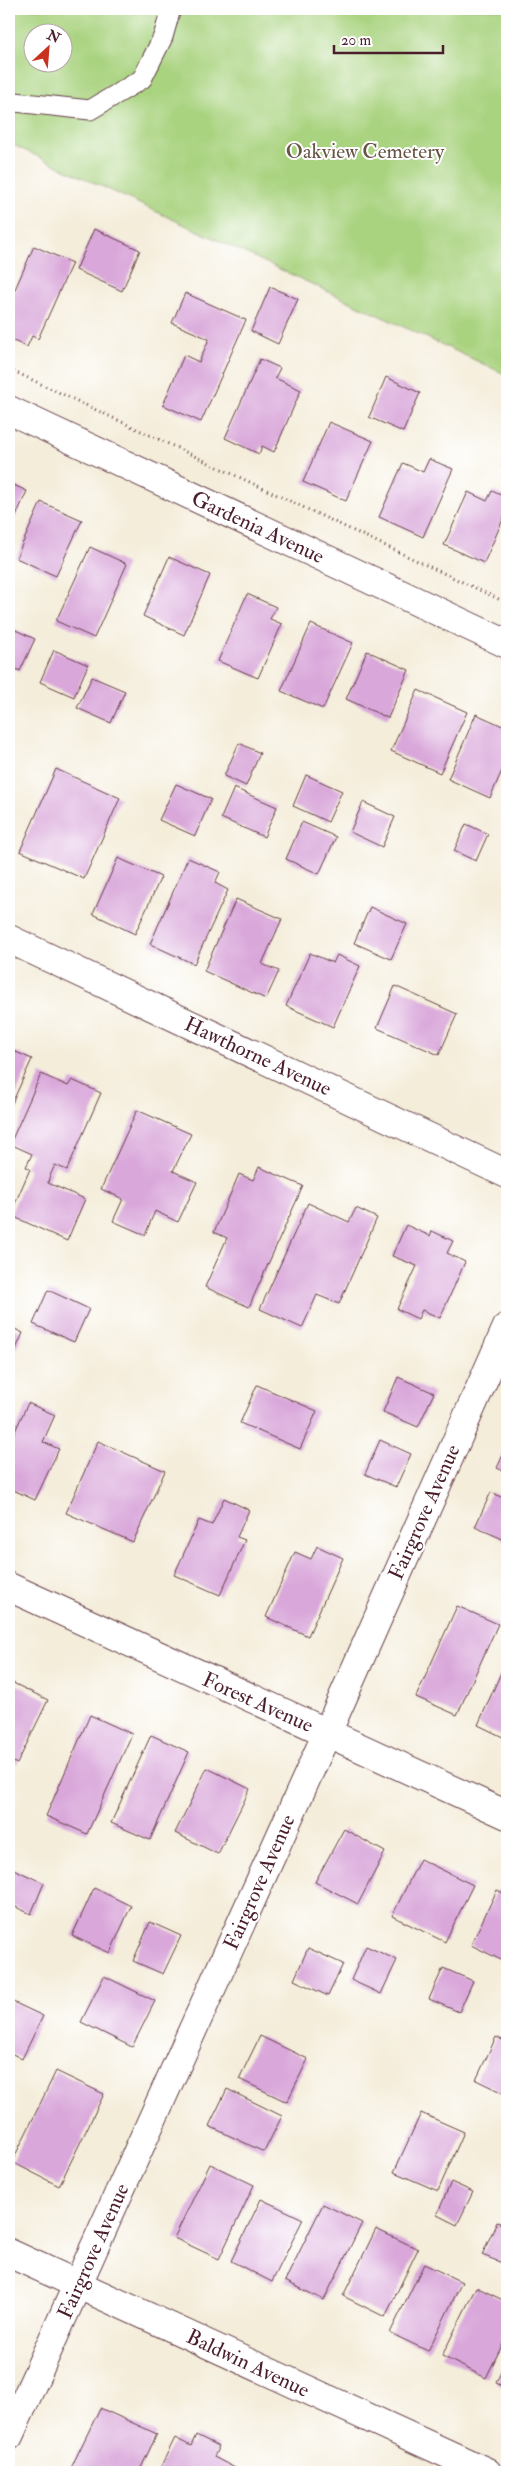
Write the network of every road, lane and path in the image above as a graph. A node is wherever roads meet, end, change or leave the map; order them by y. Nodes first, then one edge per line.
1 (171, 9) edge
2 (9, 99) edge
3 (9, 369) edge
4 (9, 410) edge
5 (507, 603) edge
6 (507, 644) edge
7 (9, 939) edge
8 (507, 1174) edge
9 (507, 1327) edge
10 (9, 1587) edge
11 (327, 1733) junction
12 (507, 1815) edge
13 (9, 2253) edge
14 (78, 2284) junction
15 (9, 2436) edge
16 (487, 2472) edge

1 - 2 lane
3 - 5 path
4 - 6 street, Gardenia Avenue
7 - 8 street, Hawthorne Avenue
9 - 11 street, Fairgrove Avenue
10 - 11 street, Forest Avenue
11 - 12 street, Forest Avenue
11 - 14 street, Fairgrove Avenue
13 - 14 street, Baldwin Avenue
14 - 15 street, Fairgrove Avenue
14 - 16 street, Baldwin Avenue

